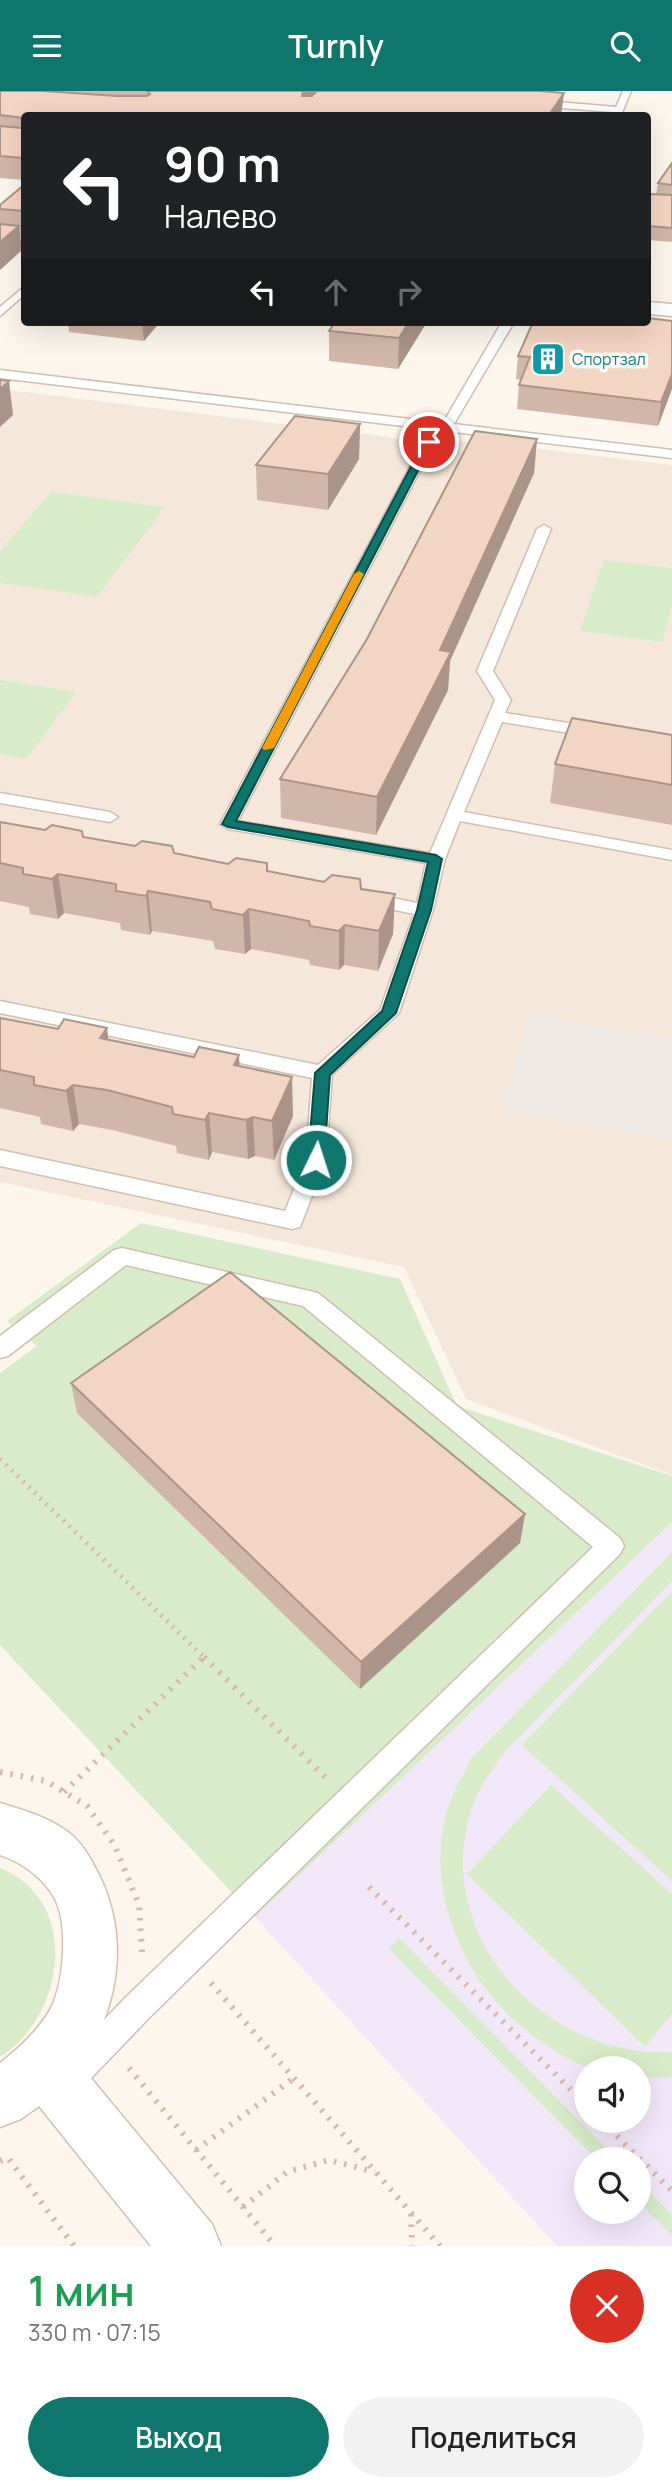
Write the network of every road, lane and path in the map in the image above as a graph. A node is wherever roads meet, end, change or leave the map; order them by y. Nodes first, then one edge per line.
1 (627, 91) edge
2 (522, 102) edge
3 (609, 112) edge
4 (618, 112) edge
5 (0, 240) edge
6 (21, 242) edge
7 (21, 293) edge
8 (651, 308) edge
9 (672, 310) edge
10 (0, 313) edge
11 (506, 326) edge
12 (0, 374) edge
13 (446, 428) junction
14 (429, 442) dead end
15 (672, 454) edge
16 (544, 529) dead end
17 (496, 716) junction
18 (604, 734) edge
19 (0, 798) edge
20 (454, 815) junction
21 (110, 817) dead end
22 (672, 855) edge
23 (436, 859) junction
24 (356, 897) edge
25 (424, 910) junction
26 (0, 1007) edge
27 (322, 1073) junction
28 (0, 1158) edge
29 (2, 1345) edge
30 (0, 1459) edge
31 (204, 1657) junction
32 (334, 1786) dead end
33 (64, 1792) dead end
34 (0, 1829) edge
35 (369, 1887) dead end
36 (190, 1958) junction
37 (294, 2078) junction
38 (34, 2083) edge
39 (574, 2093) edge
40 (614, 2133) edge
41 (196, 2150) dead end
42 (0, 2161) edge
43 (376, 2172) junction
44 (672, 2191) edge
45 (243, 2207) dead end
46 (411, 2213) junction
47 (75, 2246) edge
48 (190, 2246) edge
49 (412, 2246) edge
50 (440, 2246) edge

1 - 4 lane
2 - 3 lane
5 - 6 street
7 - 10 lane
8 - 9 street
11 - 13 lane
12 - 13 lane
13 - 15 lane
14 - 23 lane
16 - 17 lane
17 - 18 lane
17 - 20 lane
19 - 21 lane
20 - 22 lane
20 - 23 lane
23 - 25 lane
24 - 25 lane
25 - 27 lane
26 - 27 lane
27 - 28 lane
29 - 36 lane
30 - 31 path
31 - 32 path
31 - 33 path
34 - 38 street
35 - 39 path
36 - 37 path
36 - 38 lane
37 - 41 path
37 - 43 path
38 - 48 street
40 - 44 path
42 - 47 path
43 - 45 path
43 - 46 path
46 - 49 path
46 - 50 path

